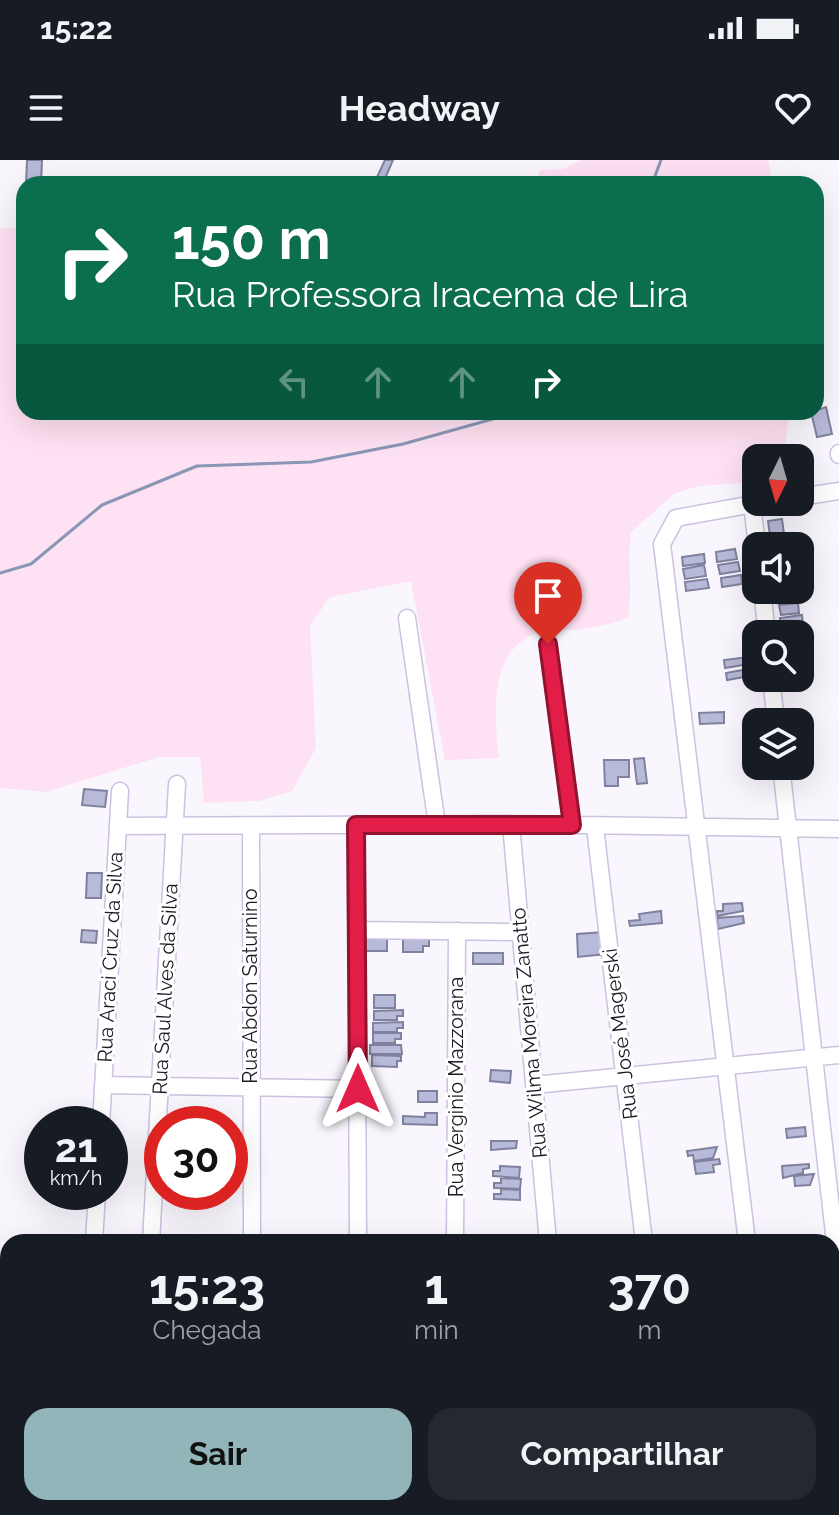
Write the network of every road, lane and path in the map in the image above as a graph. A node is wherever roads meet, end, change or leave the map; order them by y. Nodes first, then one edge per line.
1 (839, 491) edge
2 (814, 495) edge
3 (742, 506) edge
4 (407, 618) dead end
5 (548, 644) dead end
6 (783, 780) edge
7 (177, 784) dead end
8 (120, 791) dead end
9 (511, 824) junction
10 (356, 825) junction
11 (437, 825) junction
12 (572, 825) junction
13 (118, 826) junction
14 (174, 826) junction
15 (251, 826) junction
16 (595, 827) junction
17 (695, 827) junction
18 (788, 828) junction
19 (839, 829) edge
20 (358, 930) junction
21 (457, 931) junction
22 (519, 932) junction
23 (839, 1055) edge
24 (813, 1058) junction
25 (726, 1066) junction
26 (625, 1076) junction
27 (103, 1085) junction
28 (534, 1085) junction
29 (159, 1086) junction
30 (250, 1087) junction
31 (358, 1089) junction
32 (102, 1106) edge
33 (96, 1210) edge
34 (94, 1234) edge
35 (151, 1234) edge
36 (252, 1234) edge
37 (358, 1234) edge
38 (455, 1234) edge
39 (547, 1234) edge
40 (643, 1234) edge
41 (746, 1234) edge
42 (834, 1234) edge

1 - 2 street
3 - 17 street
4 - 11 street
5 - 12 street
6 - 18 street
7 - 14 street, Rua Saul Alves da Silva
8 - 13 street, Rua Araci Cruz da Silva
9 - 11 street
9 - 12 street
9 - 22 street, Rua Wilma Moreira Zanatto
10 - 11 street
10 - 15 street
10 - 20 street
12 - 16 street
13 - 14 street
13 - 27 street, Rua Araci Cruz da Silva
14 - 15 street
14 - 29 street, Rua Saul Alves da Silva
15 - 30 street, Rua Abdon Saturnino
16 - 17 street
16 - 26 street, Rua José Magerski
17 - 18 street
17 - 25 street
18 - 19 street
18 - 24 street
20 - 21 street
20 - 31 street
21 - 22 street
21 - 38 street, Rua Verginio Mazzorana
22 - 28 street, Rua Wilma Moreira Zanatto
23 - 24 street
24 - 25 street
24 - 42 street
25 - 26 street
25 - 41 street
26 - 28 street
26 - 40 street, Rua José Magerski
27 - 29 street
27 - 32 street, Rua Araci Cruz da Silva
28 - 39 street, Rua Wilma Moreira Zanatto
29 - 30 street
29 - 35 street, Rua Saul Alves da Silva
30 - 31 street
30 - 36 street, Rua Abdon Saturnino
31 - 37 street
33 - 34 street

